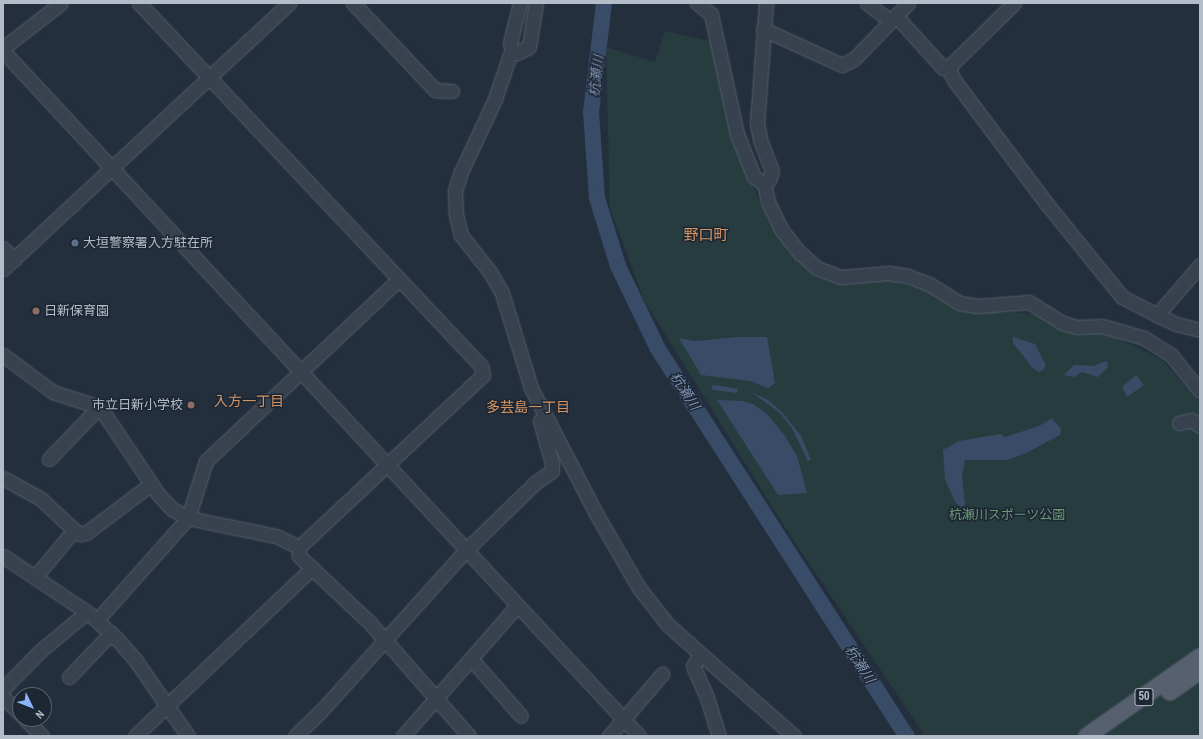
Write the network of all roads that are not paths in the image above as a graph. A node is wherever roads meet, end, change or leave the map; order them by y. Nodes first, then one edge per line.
1 (61, 3) edge
2 (139, 3) edge
3 (289, 3) edge
4 (353, 3) edge
5 (520, 3) edge
6 (536, 3) edge
7 (697, 3) edge
8 (766, 3) edge
9 (867, 3) edge
10 (908, 3) edge
11 (1014, 3) edge
12 (893, 18) junction
13 (763, 29) junction
14 (3, 50) edge
15 (512, 50) junction
16 (949, 70) junction
17 (210, 78) junction
18 (452, 91) dead end
19 (113, 168) junction
20 (764, 184) junction
21 (3, 248) edge
22 (14, 259) junction
23 (1200, 265) edge
24 (3, 269) edge
25 (398, 280) junction
26 (1157, 315) junction
27 (1200, 330) edge
28 (3, 355) edge
29 (302, 371) junction
30 (531, 388) junction
31 (1200, 391) edge
32 (97, 409) junction
33 (1179, 423) dead end
34 (1200, 426) edge
35 (49, 459) dead end
36 (387, 466) junction
37 (3, 478) edge
38 (151, 484) junction
39 (188, 518) junction
40 (74, 530) junction
41 (299, 547) junction
42 (466, 550) junction
43 (3, 556) edge
44 (312, 568) junction
45 (35, 577) junction
46 (517, 606) junction
47 (92, 616) junction
48 (111, 633) junction
49 (385, 641) junction
50 (700, 655) junction
51 (1200, 657) edge
52 (472, 660) junction
53 (1200, 671) edge
54 (662, 674) dead end
55 (69, 677) dead end
56 (3, 689) edge
57 (3, 698) edge
58 (435, 699) junction
59 (166, 704) junction
60 (12, 706) edge
61 (521, 716) dead end
62 (624, 720) junction
63 (33, 727) edge
64 (42, 736) edge
65 (135, 736) edge
66 (188, 736) edge
67 (295, 736) edge
68 (402, 736) edge
69 (469, 736) edge
70 (609, 736) edge
71 (639, 736) edge
72 (719, 736) edge
73 (793, 736) edge
74 (1087, 736) edge
75 (1106, 736) edge

1 - 14 street
2 - 17 street
3 - 17 street
4 - 18 street
5 - 15 street
6 - 15 street
7 - 20 street
8 - 13 street
9 - 12 street
10 - 12 street
11 - 16 street
12 - 13 street
12 - 16 street
13 - 20 street
14 - 19 street
15 - 30 street
16 - 26 street
17 - 19 street
17 - 25 street
19 - 22 street
19 - 29 street
20 - 31 street
21 - 22 street
22 - 24 street
23 - 26 street
25 - 29 street
25 - 36 street
26 - 27 street
28 - 32 street
29 - 36 street
29 - 39 street
30 - 42 street
30 - 50 street
32 - 35 street
32 - 38 street
33 - 34 street
36 - 41 street
36 - 42 street
37 - 40 street
38 - 39 street
38 - 40 street
39 - 41 street
39 - 47 street
40 - 45 street
41 - 44 street
42 - 46 street
42 - 49 street
43 - 45 street
44 - 49 street
44 - 59 street
45 - 47 street
46 - 52 street
46 - 62 street
47 - 48 street
47 - 56 street
48 - 55 street
48 - 59 street
49 - 58 street
49 - 67 street
50 - 72 street
50 - 73 street
51 - 74 main road, 50
52 - 58 street
52 - 61 street
53 - 75 main road, 50
54 - 62 street
57 - 60 street
58 - 68 street
58 - 69 street
59 - 65 street
59 - 66 street
62 - 70 street
62 - 71 street
63 - 64 street

